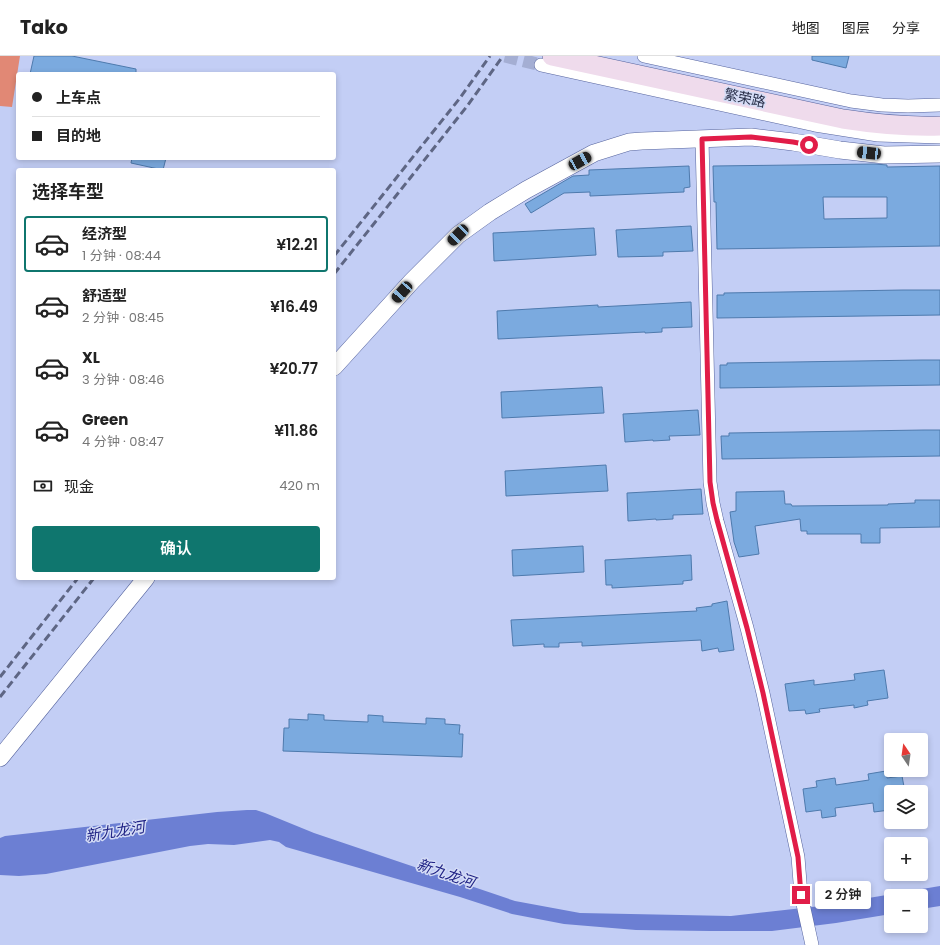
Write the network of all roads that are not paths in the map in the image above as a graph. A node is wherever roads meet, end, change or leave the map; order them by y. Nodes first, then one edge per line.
1 (589, 56) edge
2 (644, 56) edge
3 (547, 60) edge
4 (940, 105) edge
5 (940, 117) edge
6 (940, 126) edge
7 (940, 137) edge
8 (702, 139) junction
9 (940, 154) edge
10 (336, 365) edge
11 (144, 580) edge
12 (0, 758) edge
13 (811, 941) edge

1 - 5 main road, 繁荣路
2 - 4 street
3 - 6 main road, 繁荣路
3 - 7 street
8 - 9 street
8 - 10 street
8 - 13 street
11 - 12 street

